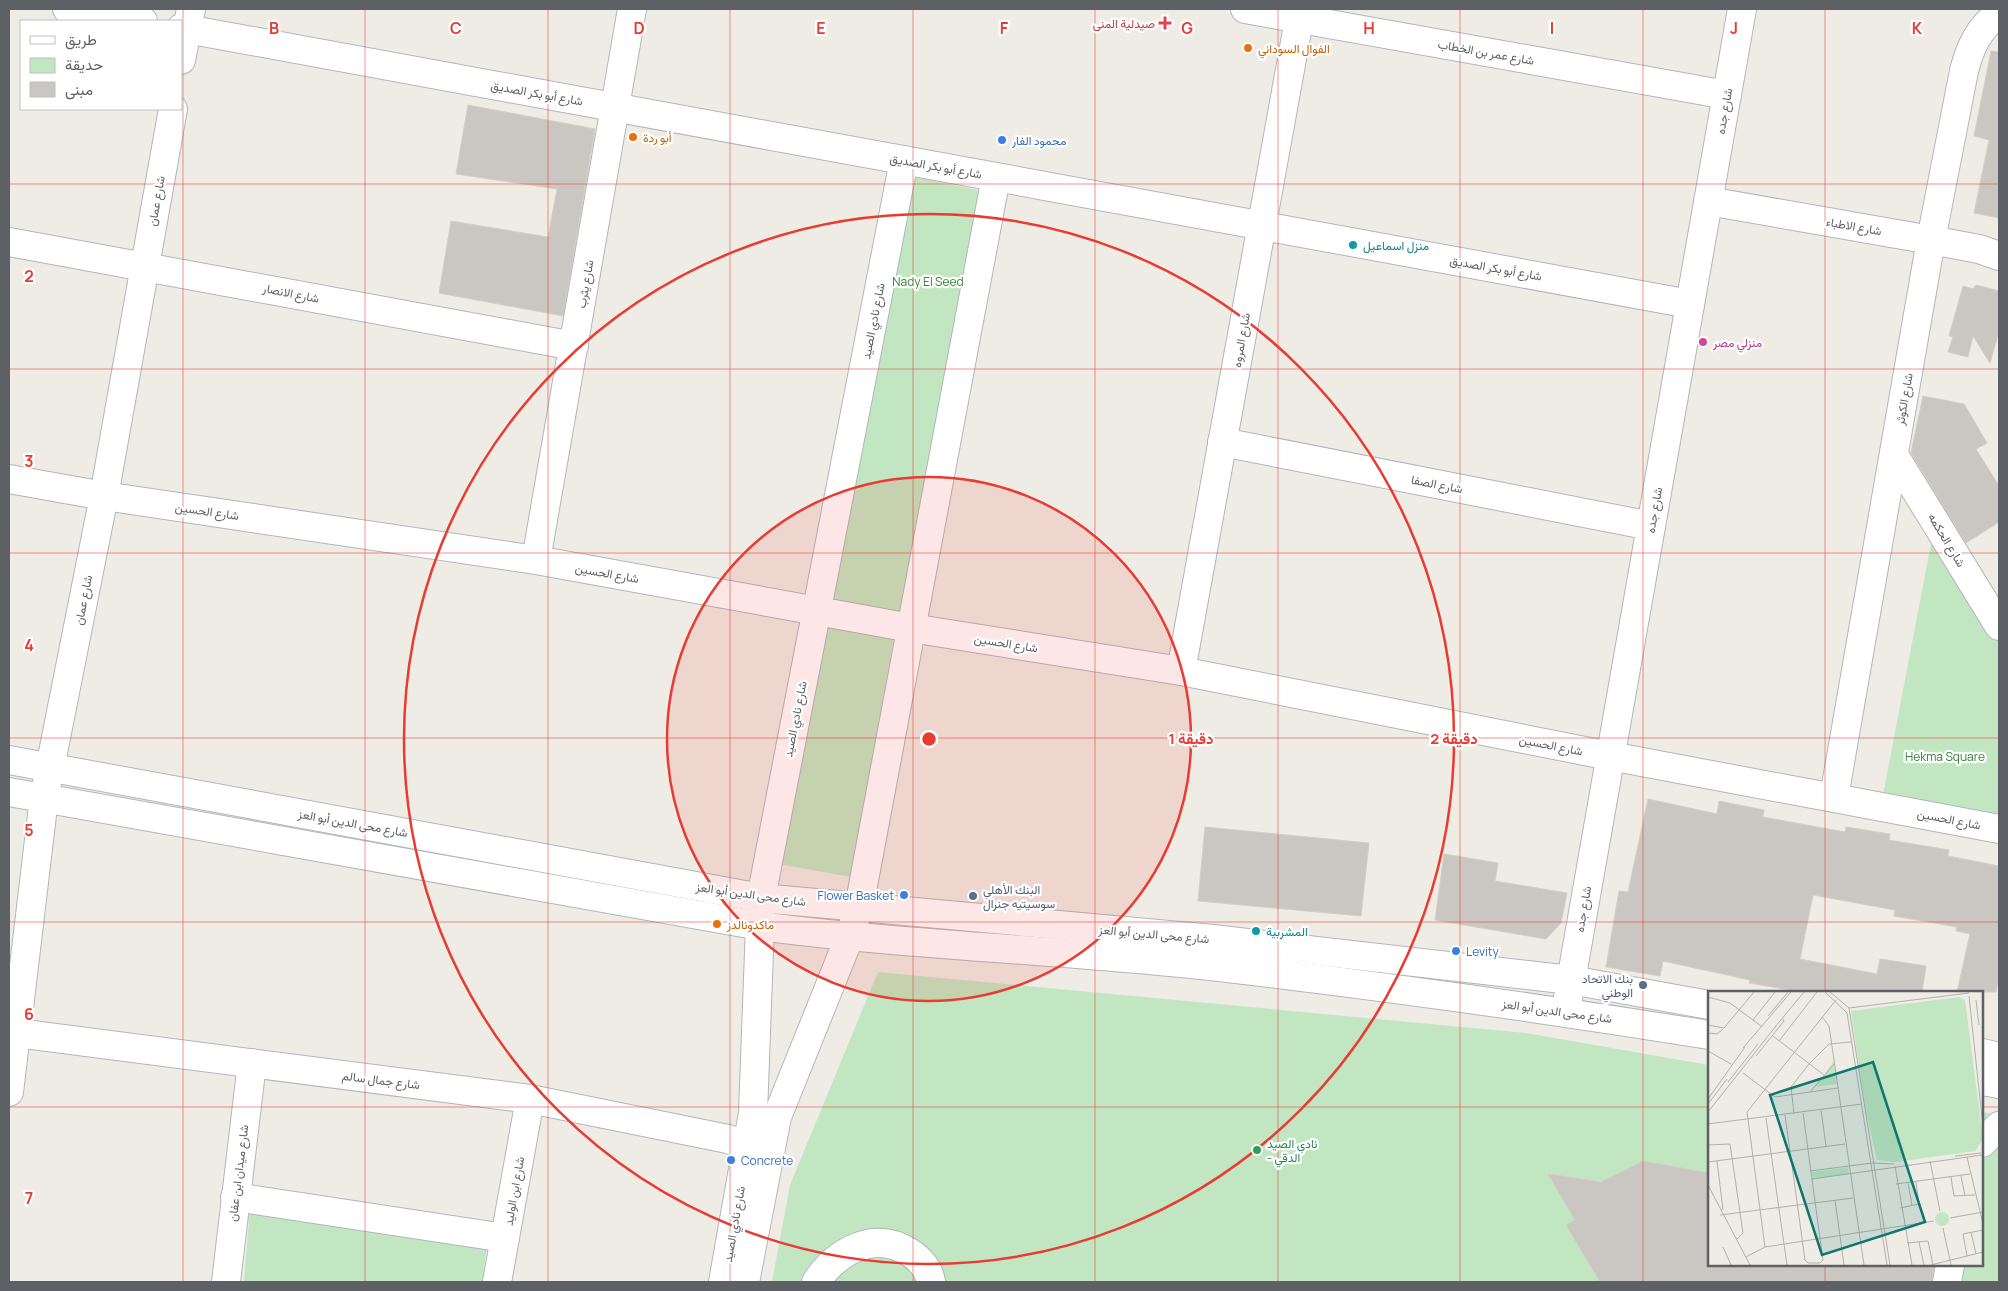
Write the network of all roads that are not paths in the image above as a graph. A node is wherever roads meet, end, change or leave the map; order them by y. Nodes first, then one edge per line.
1 (67, 9) edge
2 (632, 9) edge
3 (1246, 9) edge
4 (1742, 9) edge
5 (1999, 12) edge
6 (1300, 14) edge
7 (137, 20) edge
8 (186, 22) edge
9 (182, 52) edge
10 (1727, 95) junction
11 (616, 107) junction
12 (172, 110) edge
13 (904, 160) junction
14 (996, 177) junction
15 (1708, 201) junction
16 (1261, 225) junction
17 (1931, 240) junction
18 (9, 242) edge
19 (1999, 256) edge
20 (145, 266) junction
21 (1690, 304) junction
22 (574, 346) junction
23 (1222, 442) junction
24 (1894, 454) junction
25 (9, 479) edge
26 (104, 496) junction
27 (1651, 526) junction
28 (536, 560) junction
29 (816, 611) junction
30 (1999, 626) edge
31 (911, 628) junction
32 (1181, 671) junction
33 (1610, 756) junction
34 (9, 760) edge
35 (50, 767) junction
36 (9, 792) edge
37 (1834, 797) junction
38 (44, 798) junction
39 (1999, 828) edge
40 (761, 898) junction
41 (859, 907) junction
42 (760, 926) junction
43 (849, 938) junction
44 (1571, 980) junction
45 (1708, 1005) edge
46 (1566, 1012) junction
47 (12, 1032) edge
48 (1708, 1035) edge
49 (1983, 1054) edge
50 (1999, 1057) edge
51 (252, 1063) junction
52 (1983, 1081) edge
53 (1999, 1084) edge
54 (9, 1092) edge
55 (530, 1099) junction
56 (1999, 1126) edge
57 (1983, 1142) edge
58 (747, 1151) junction
59 (235, 1197) junction
60 (505, 1238) junction
61 (1950, 1266) edge
62 (226, 1282) edge
63 (497, 1282) edge
64 (723, 1282) edge
65 (745, 1282) edge
66 (816, 1282) edge
67 (931, 1282) edge
68 (1947, 1282) edge

1 - 7 street
2 - 11 street, شارع يثرب
3 - 6 street, شارع عمر بن الخطاب
4 - 10 street, شارع جده
5 - 17 street, شارع الكوثر
6 - 10 street, شارع عمر بن الخطاب
6 - 16 street, شارع المروه
8 - 9 street
8 - 11 street, شارع أبو بكر الصديق
10 - 15 street, شارع جده
11 - 13 street, شارع أبو بكر الصديق
11 - 22 street, شارع يثرب
12 - 20 street, شارع عمان
13 - 14 street, شارع أبو بكر الصديق
13 - 29 street, شارع نادي الصيد
14 - 16 street, شارع أبو بكر الصديق
14 - 31 street, شارع نادي الصيد
15 - 17 street, شارع الاطباء
15 - 21 street, شارع جده
16 - 21 street, شارع أبو بكر الصديق
16 - 23 street, شارع المروه
17 - 19 street, شارع الاطباء
17 - 24 street, شارع الكوثر
18 - 20 street, شارع الانصار
20 - 22 street, شارع الانصار
20 - 26 street, شارع عمان
21 - 27 street, شارع جده
22 - 28 street, شارع يثرب
23 - 27 street, شارع الصفا
23 - 32 street, شارع المروه
24 - 30 street, شارع الحكمه
24 - 37 street, شارع الكوثر
25 - 26 street, شارع الحسين
26 - 28 street, شارع الحسين
26 - 35 street, شارع عمان
27 - 33 street, شارع جده
28 - 29 street, شارع الحسين
29 - 31 street, شارع الحسين
29 - 40 street, شارع نادي الصيد
31 - 32 street, شارع الحسين
31 - 41 street, شارع نادي الصيد
32 - 33 street, شارع الحسين
33 - 37 street, شارع الحسين
33 - 44 street, شارع جده
34 - 35 street, شارع محى الدين أبو العز
35 - 38 street, شارع عمان
35 - 40 street, شارع محى الدين أبو العز
36 - 38 street, شارع محى الدين أبو العز
37 - 39 street, شارع الحسين
38 - 42 street, شارع محى الدين أبو العز
38 - 47 street, شارع عمان
40 - 41 street, شارع محى الدين أبو العز
40 - 42 street, شارع نادي الصيد
41 - 43 street, شارع نادي الصيد
41 - 44 street, شارع محى الدين أبو العز
42 - 43 street, شارع محى الدين أبو العز
42 - 58 street, شارع نادي الصيد
43 - 46 street, شارع محى الدين أبو العز
43 - 65 street, شارع نادي الصيد
44 - 45 street, شارع محى الدين أبو العز
44 - 46 street, شارع جده
46 - 48 street, شارع محى الدين أبو العز
47 - 51 street, شارع جمال سالم
47 - 54 street, شارع عمان
49 - 50 street
51 - 55 street, شارع جمال سالم
51 - 59 street, شارع ميدان ابن عفان
52 - 53 street
55 - 58 street, شارع جمال سالم
55 - 60 street, شارع ابن الوليد
56 - 57 street
58 - 64 street, شارع نادي الصيد
59 - 60 street
59 - 62 street, شارع ميدان ابن عفان
60 - 63 street, شارع ابن الوليد
61 - 68 street
66 - 67 street

